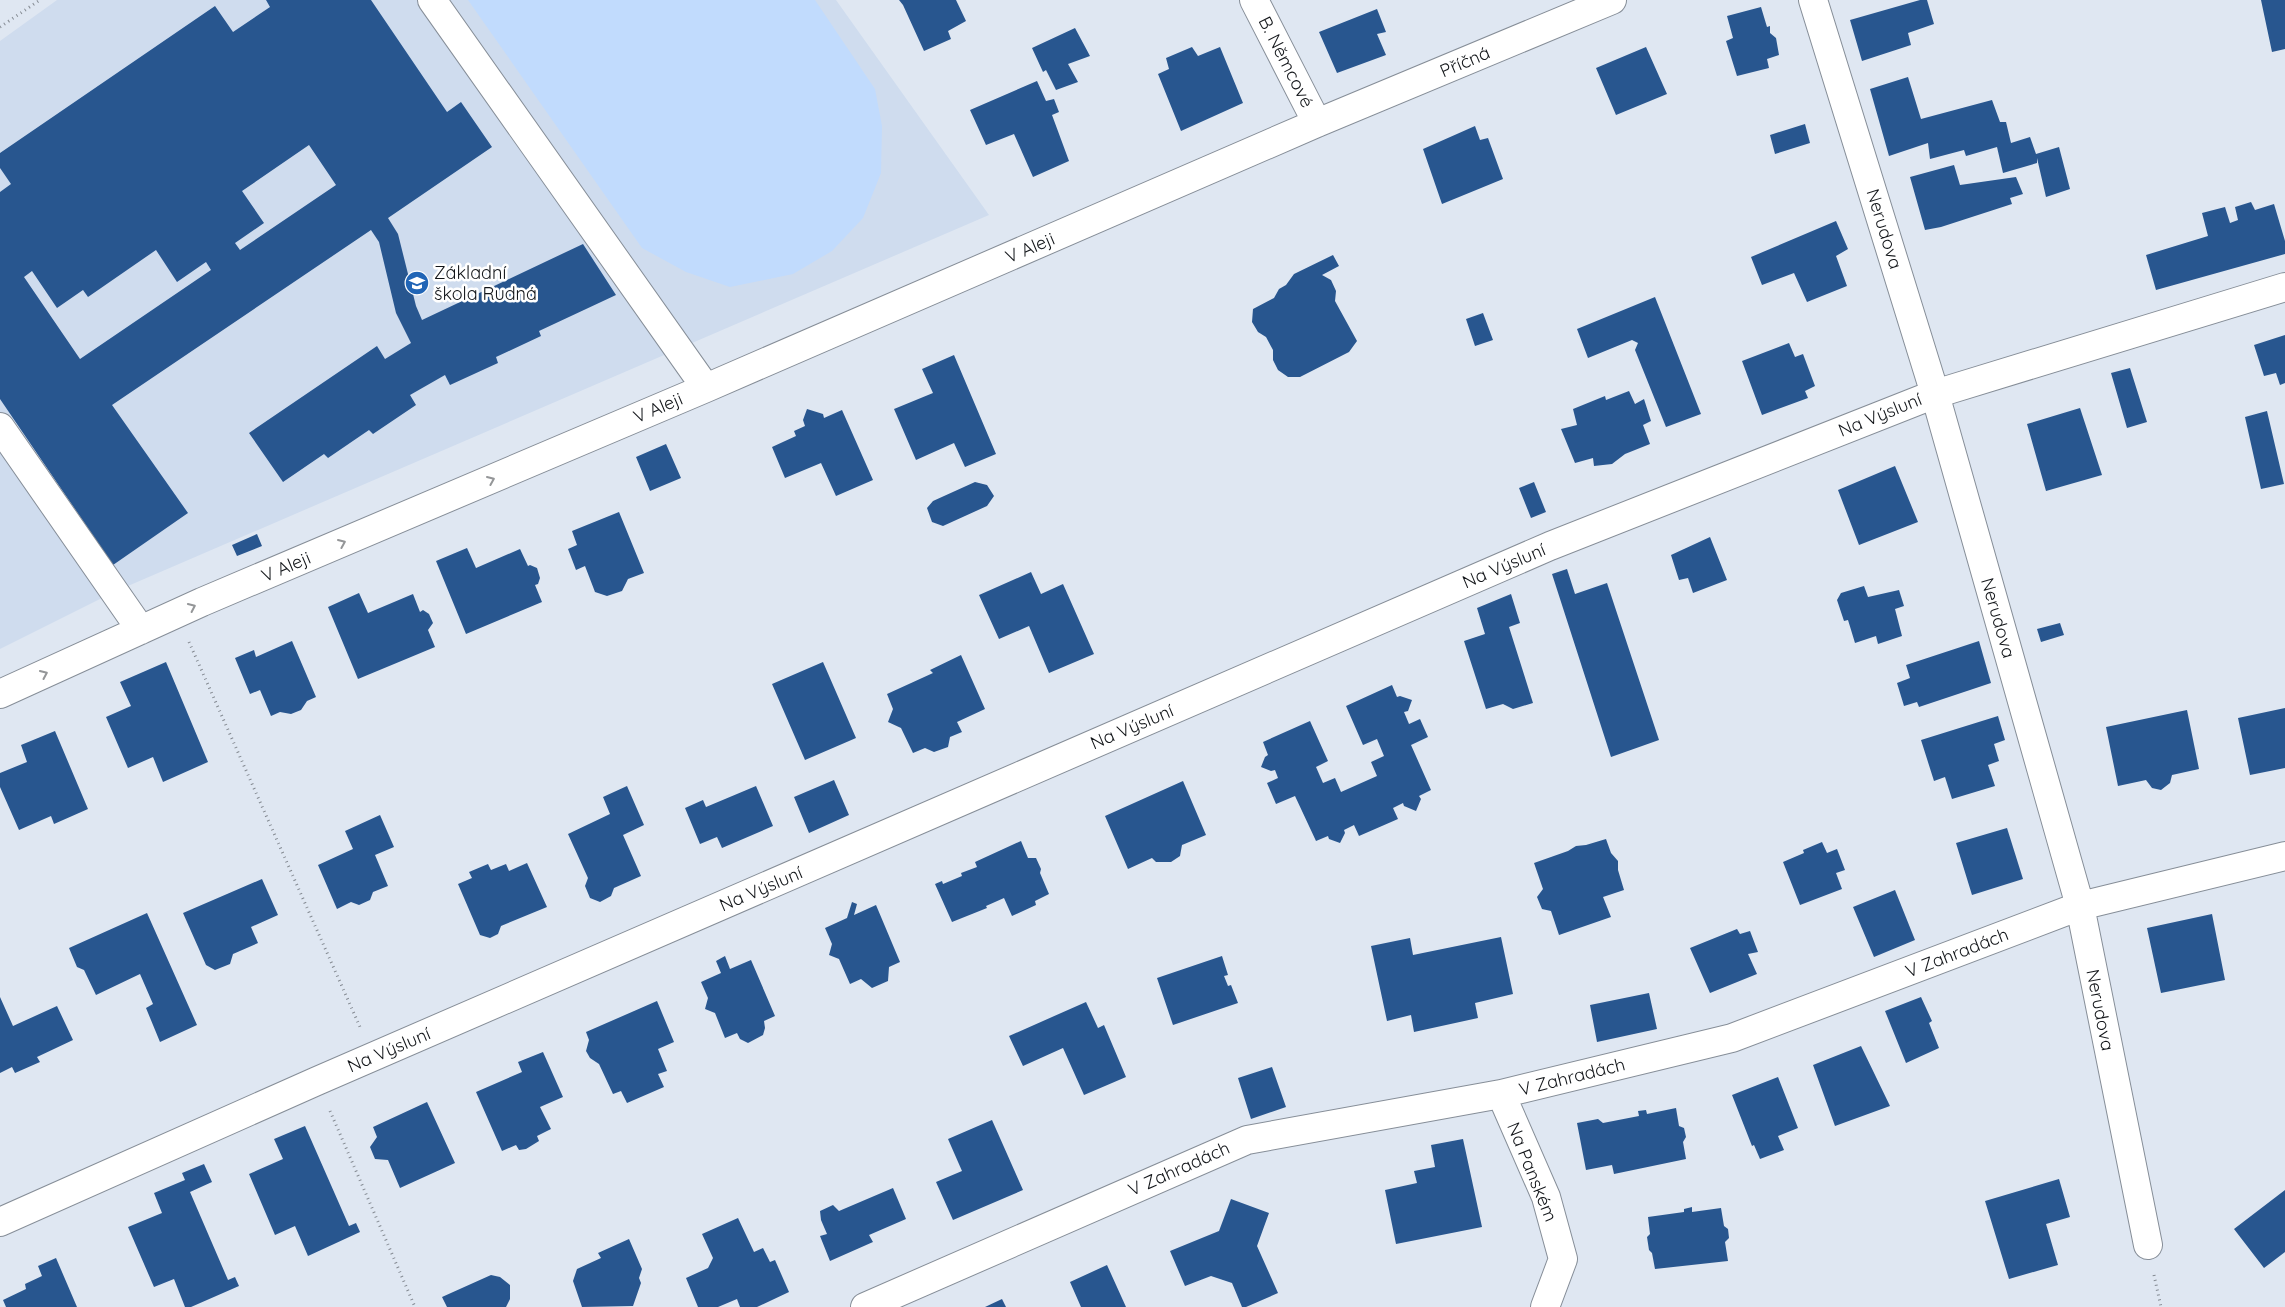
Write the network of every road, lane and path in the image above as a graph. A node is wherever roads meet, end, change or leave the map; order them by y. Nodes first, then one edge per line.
1 (40, 0) edge
2 (432, 0) edge
3 (1254, 0) edge
4 (1612, 0) edge
5 (1813, 0) edge
6 (0, 27) edge
7 (1317, 124) junction
8 (2285, 287) edge
9 (706, 388) junction
10 (1935, 394) junction
11 (0, 427) edge
12 (149, 627) junction
13 (0, 694) edge
14 (2285, 856) edge
15 (2080, 906) junction
16 (374, 1057) junction
17 (317, 1081) junction
18 (1501, 1094) junction
19 (0, 1222) edge
20 (2148, 1245) dead end
21 (415, 1307) edge
22 (865, 1307) edge
23 (1545, 1307) edge

1 - 6 path
2 - 9 street
3 - 7 street, B. Němcové
4 - 7 street, Příčná
5 - 10 street, Nerudova
7 - 9 street, V Aleji
8 - 10 street, Na Výsluní
12 -> 9 street, V Aleji
10 - 15 street, Nerudova
10 - 16 street, Na Výsluní
11 - 12 street
13 -> 12 street, V Aleji
12 - 16 path
14 - 15 street, V Zahradách
15 - 18 street, V Zahradách
15 - 20 street, Nerudova
16 - 17 street, Na Výsluní
17 - 19 street, Na Výsluní
17 - 21 path
18 - 22 street, V Zahradách
18 - 23 street, Na Panském

